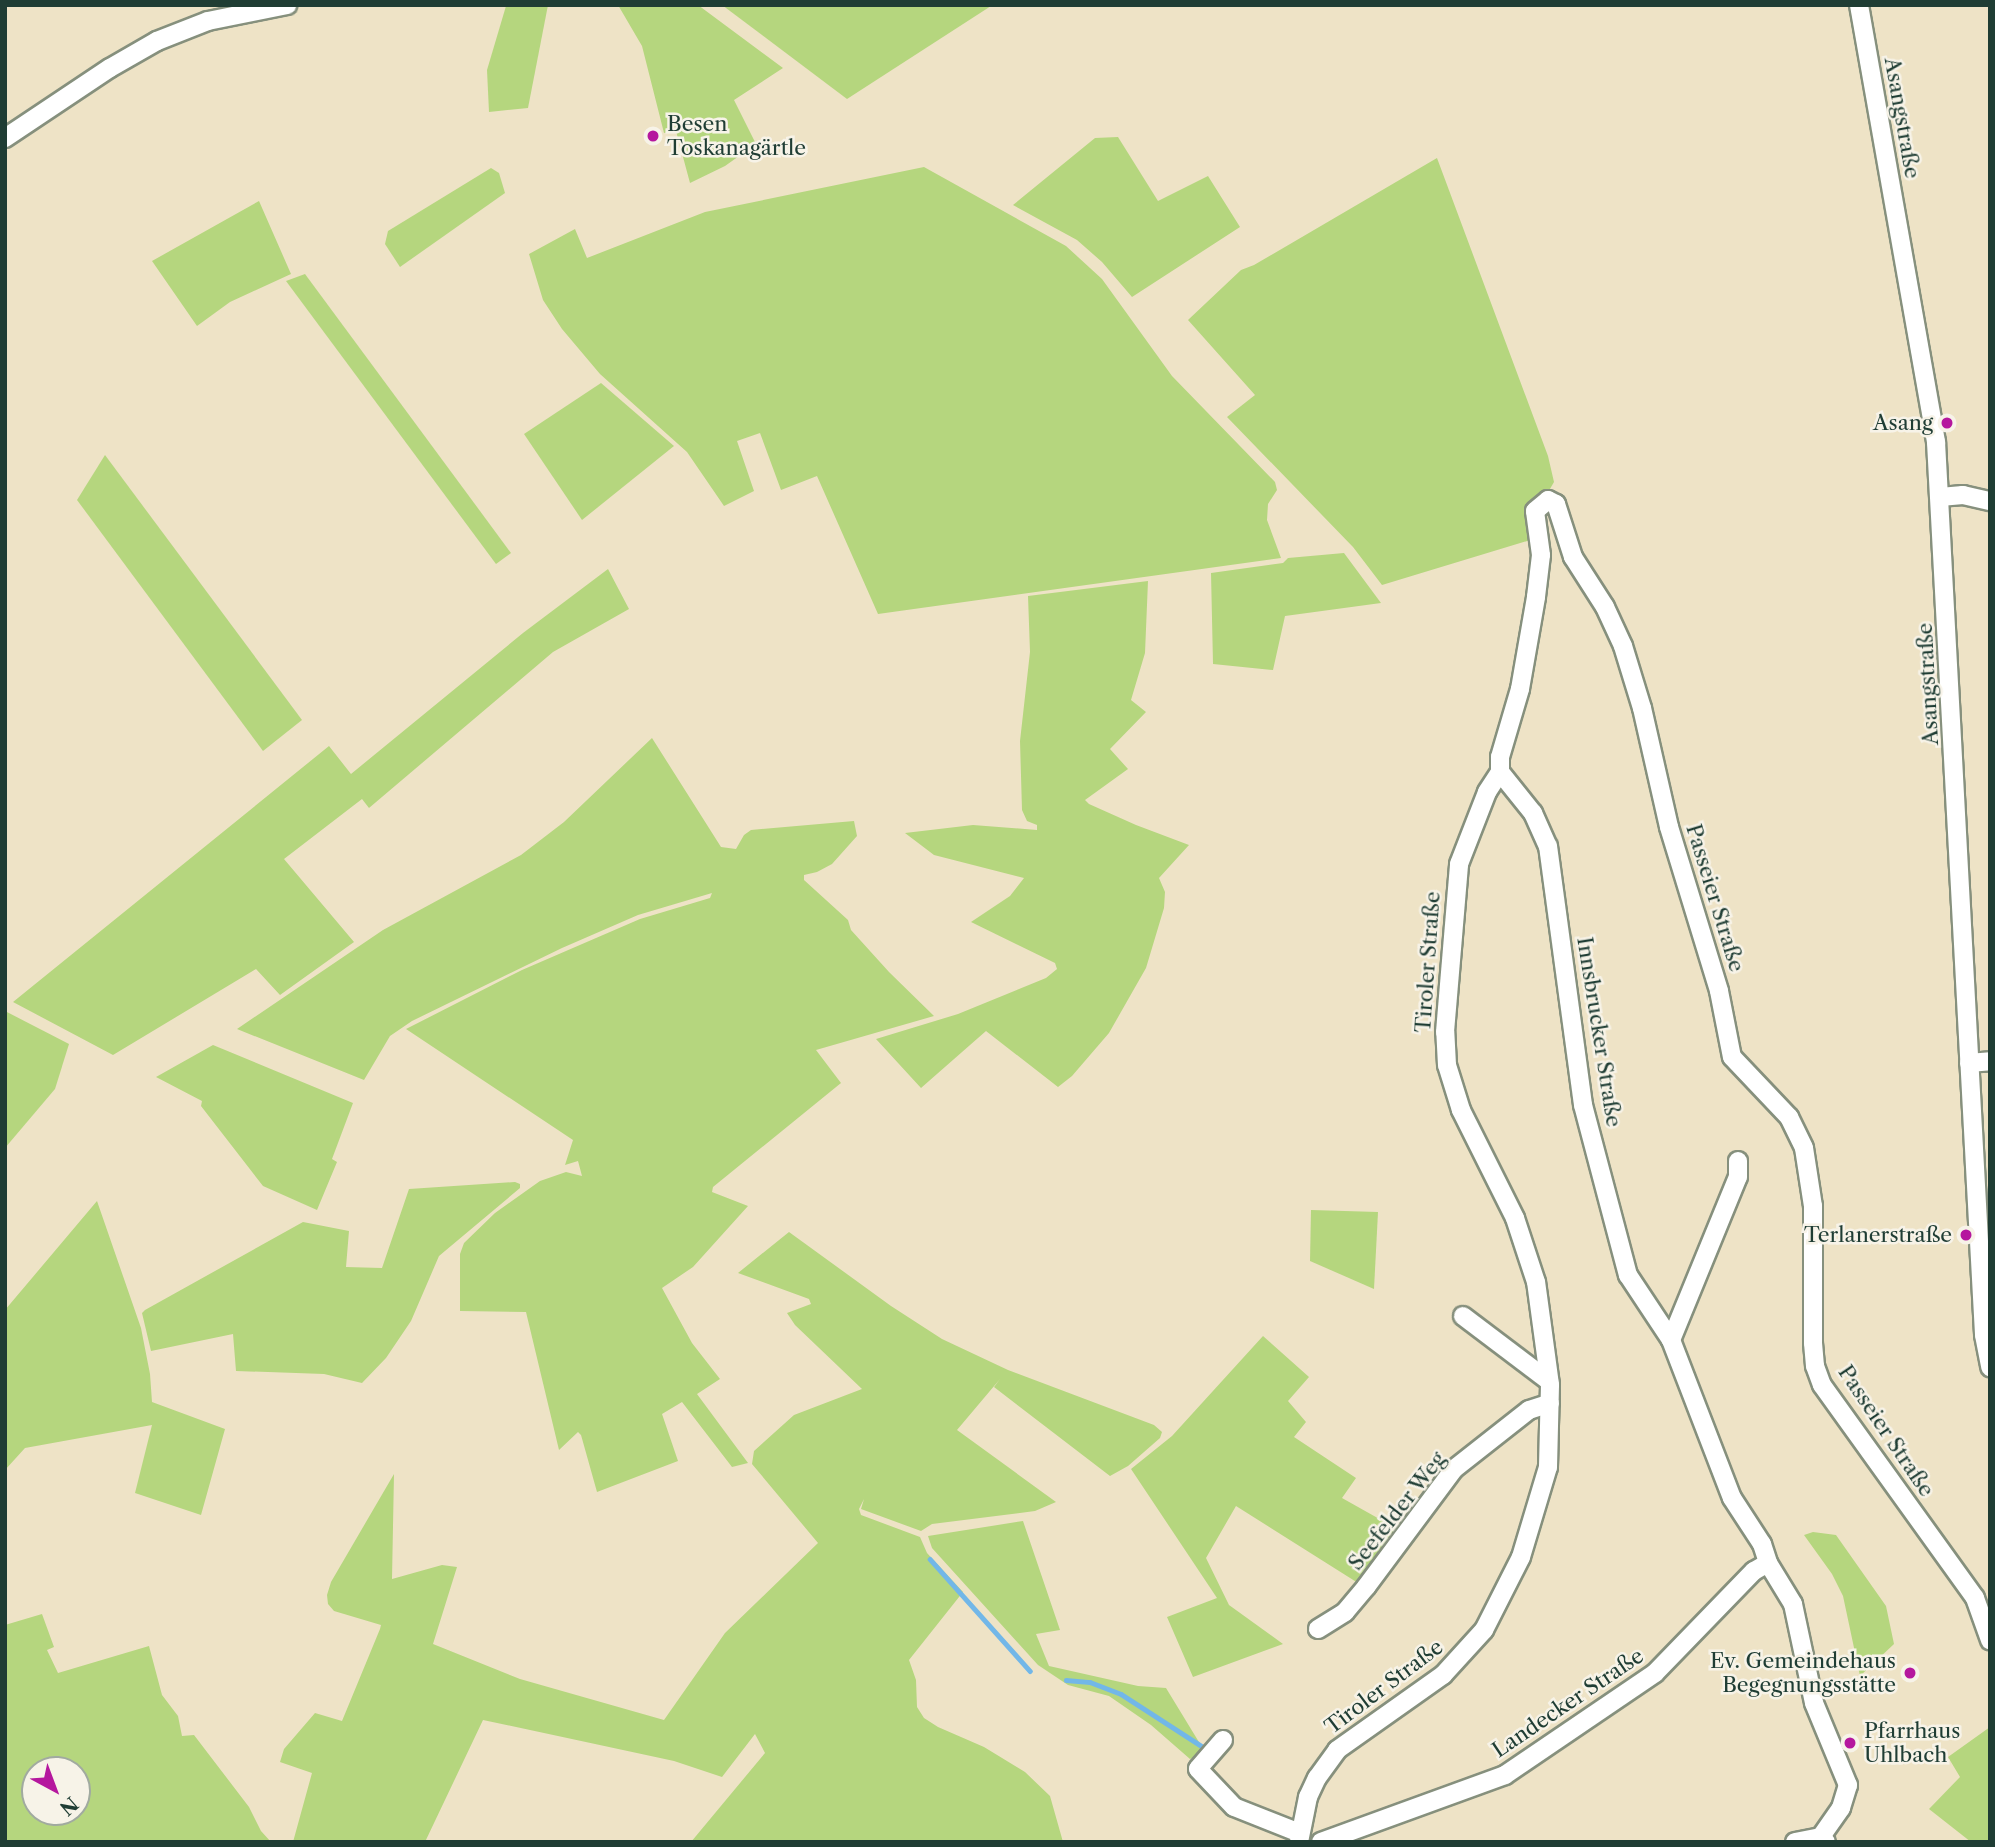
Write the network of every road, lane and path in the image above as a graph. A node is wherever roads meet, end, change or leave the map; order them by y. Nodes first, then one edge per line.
1 (287, 5) edge
2 (1859, 5) edge
3 (5, 138) edge
4 (1940, 498) junction
5 (1990, 501) edge
6 (1500, 772) junction
7 (1459, 864) joint
8 (1990, 1061) edge
9 (1969, 1063) junction
10 (1738, 1161) dead end
11 (1462, 1316) dead end
12 (1671, 1340) junction
13 (1990, 1367) edge
14 (1549, 1381) junction
15 (1550, 1403) junction
16 (1768, 1563) junction
17 (1318, 1629) dead end
18 (1990, 1640) edge
19 (1223, 1740) dead end
20 (1299, 1837) edge
21 (1824, 1839) edge
22 (1321, 1842) edge
23 (1795, 1842) edge

1 - 3 street
2 - 4 street, Asangstraße
4 - 5 street
4 - 9 street, Asangstraße
6 - 7 street, Passeier Straße
6 - 12 street, Innsbrucker Straße
6 - 18 street, Passeier Straße
7 - 14 street, Tiroler Straße
8 - 9 street
9 - 13 street, Asangstraße
10 - 12 street
11 - 14 street
12 - 16 street, Innsbrucker Straße
14 - 15 street, Tiroler Straße
15 - 17 street, Seefelder Weg
15 - 20 street, Tiroler Straße
16 - 21 street, Innsbrucker Straße
16 - 22 street, Landecker Straße
19 - 20 street, Tiroler Straße
21 - 23 street

